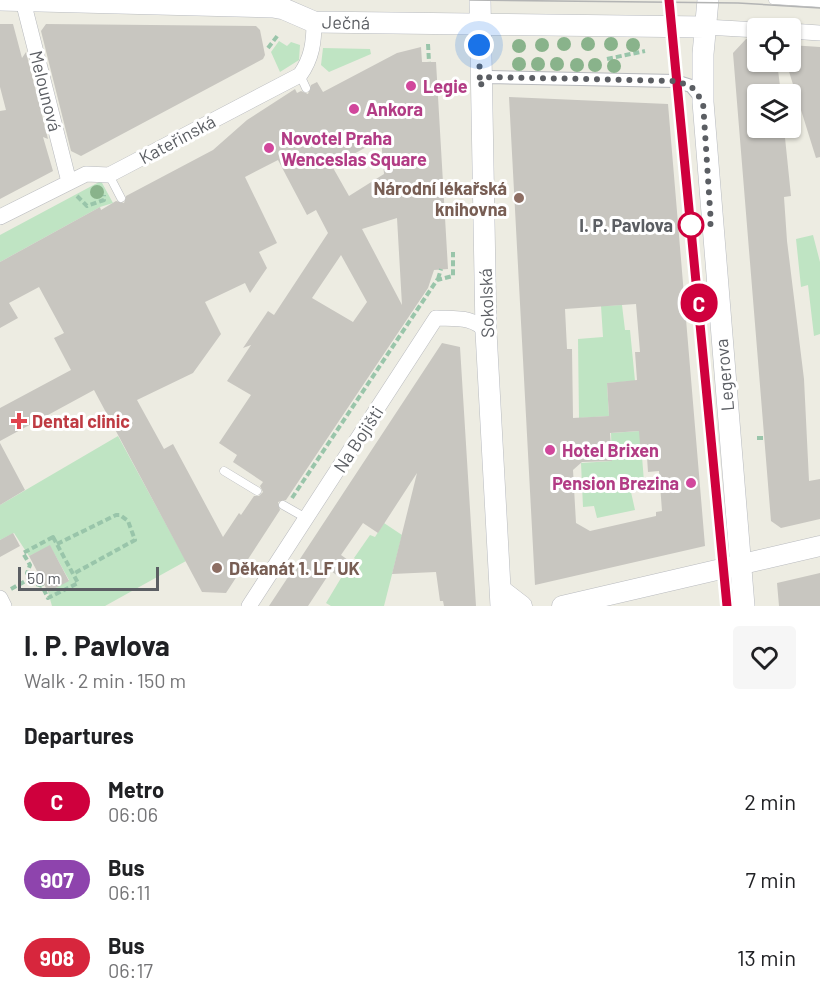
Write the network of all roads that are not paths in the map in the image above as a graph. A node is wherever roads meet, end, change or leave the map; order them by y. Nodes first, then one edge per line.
1 (0, 0) edge
2 (480, 0) edge
3 (708, 0) edge
4 (772, 0) edge
5 (23, 1) edge
6 (107, 2) edge
7 (820, 3) edge
8 (314, 22) junction
9 (478, 25) junction
10 (705, 27) junction
11 (747, 29) edge
12 (801, 32) edge
13 (820, 33) edge
14 (480, 86) junction
15 (703, 102) junction
16 (110, 175) junction
17 (72, 188) junction
18 (121, 198) dead end
19 (0, 217) edge
20 (486, 332) junction
21 (224, 471) dead end
22 (257, 491) dead end
23 (285, 506) road end
24 (306, 518) junction
25 (820, 546) edge
26 (741, 564) junction
27 (501, 597) edge
28 (0, 598) edge
29 (4, 606) edge
30 (249, 606) edge
31 (522, 606) edge
32 (562, 606) edge
33 (744, 606) edge

1 - 5 main road, Ječná
2 - 9 main road, Sokolská
3 - 10 main road, Legerova
4 - 7 lane
5 - 6 main road, Ječná
5 - 17 street, Melounová
6 - 8 main road, Ječná
8 - 9 main road, Ječná
8 - 16 street, Kateřinská
9 - 10 main road, Ječná
9 - 14 main road, Sokolská
10 - 11 street
10 - 15 main road, Legerova
12 - 13 street
14 - 15 street
14 - 20 main road, Sokolská
15 - 26 main road, Legerova
16 - 17 street, Kateřinská
16 - 18 lane
17 - 19 street, Kateřinská
20 - 24 street, Na Bojišti
20 - 27 main road, Sokolská
21 - 22 lane
23 - 24 lane
24 - 30 street, Na Bojišti
25 - 26 street
26 - 32 street
26 - 33 main road, Legerova
27 - 31 street
28 - 29 street

